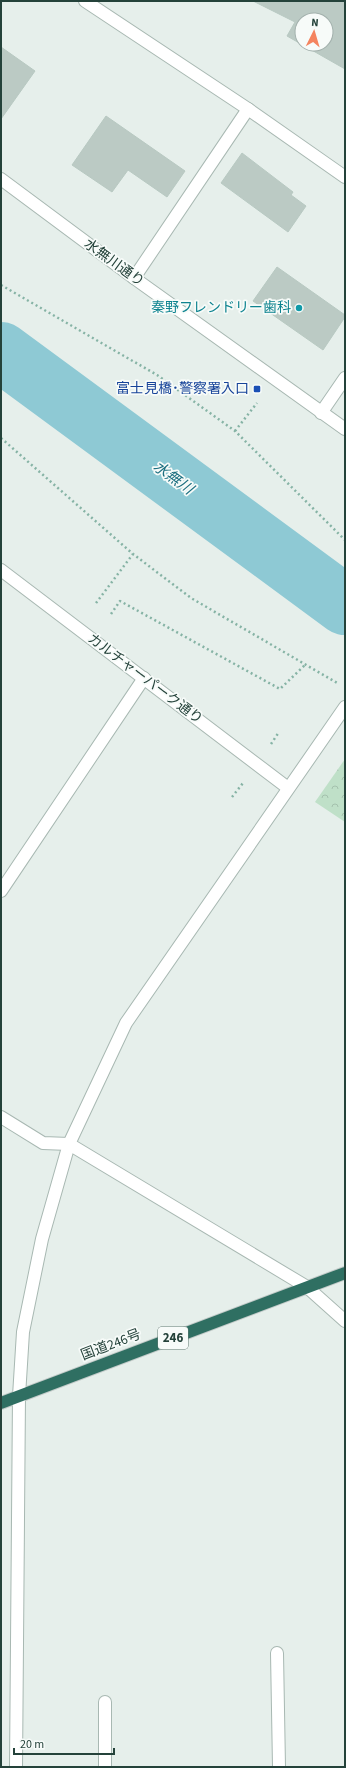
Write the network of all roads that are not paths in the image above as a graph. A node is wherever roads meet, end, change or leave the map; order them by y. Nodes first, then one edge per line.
1 (85, 1) edge
2 (248, 109) junction
3 (345, 177) edge
4 (1, 179) edge
5 (134, 278) junction
6 (345, 378) edge
7 (321, 413) junction
8 (345, 429) edge
9 (1, 570) edge
10 (144, 678) junction
11 (345, 707) edge
12 (288, 788) junction
13 (1, 891) edge
14 (1, 1117) edge
15 (68, 1144) junction
16 (345, 1273) edge
17 (307, 1287) junction
18 (345, 1321) edge
19 (19, 1396) junction
20 (1, 1403) edge
21 (277, 1653) dead end
22 (105, 1702) dead end
23 (16, 1767) edge
24 (106, 1767) edge
25 (279, 1767) edge

1 - 2 street
2 - 3 street
2 - 5 street
4 - 5 street, 水無川通り
5 - 7 street, 水無川通り
6 - 7 street
7 - 8 street, 水無川通り
9 - 10 street, カルチャーパーク通り
10 - 12 street, カルチャーパーク通り
10 - 13 street
11 - 12 street
12 - 15 street
14 - 15 street
15 - 17 street
15 - 19 street
16 - 17 highway, 国道246号 / 246
17 - 18 street
17 - 19 highway, 国道246号 / 246
19 - 20 highway, 国道246号 / 246
19 - 23 street
21 - 25 street
22 - 24 street

